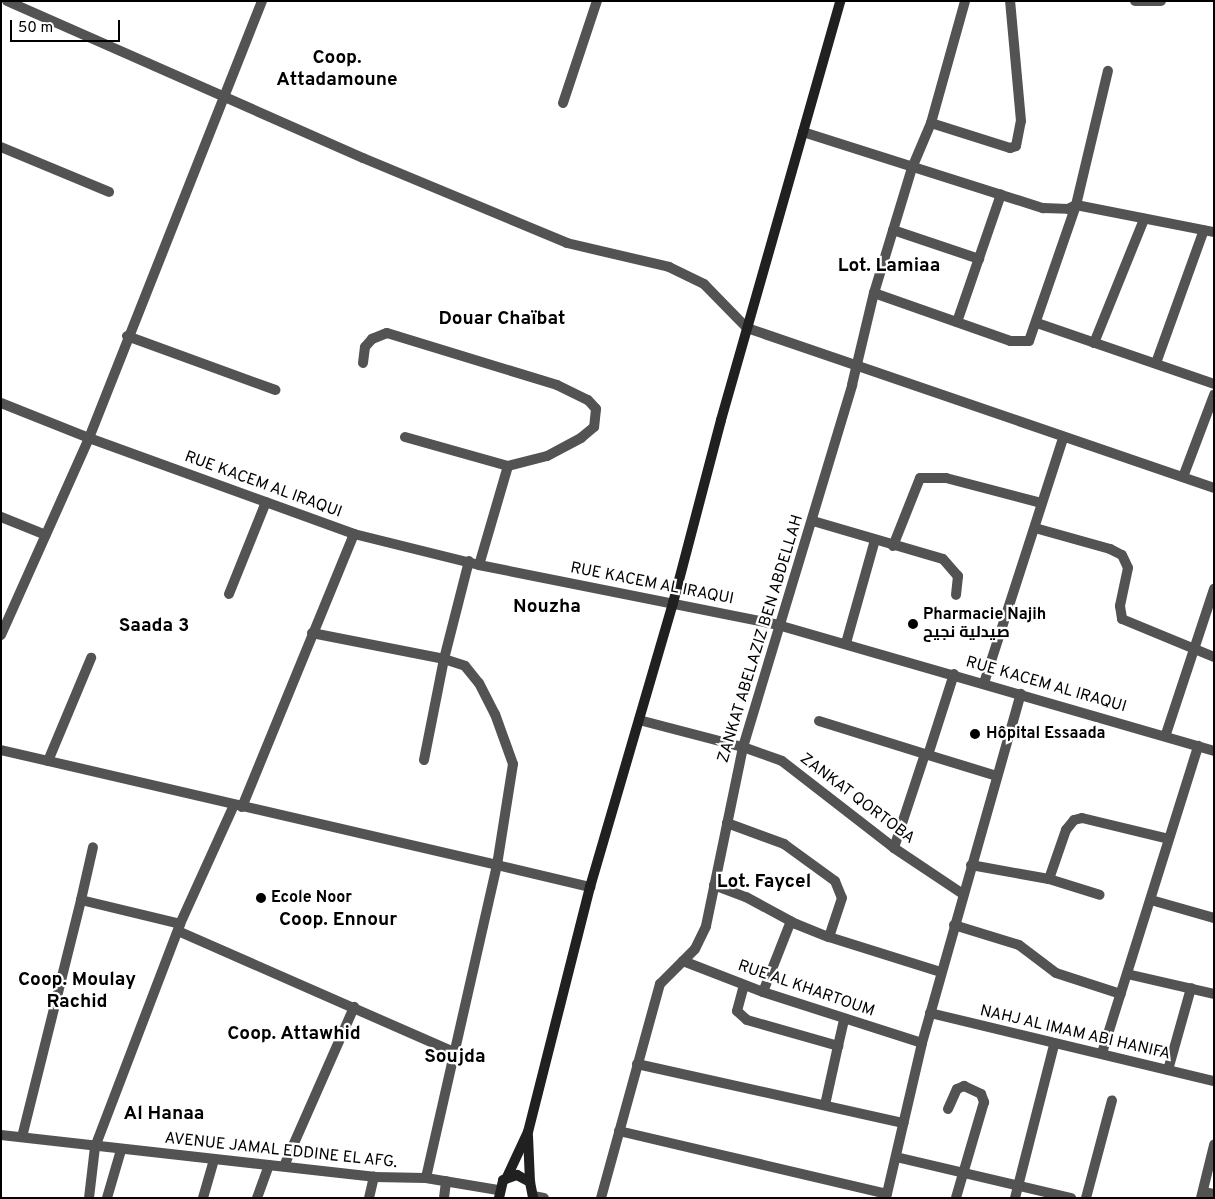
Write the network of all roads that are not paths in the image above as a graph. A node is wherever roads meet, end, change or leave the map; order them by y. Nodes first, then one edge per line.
1 (7, 1) edge
2 (262, 1) edge
3 (597, 1) edge
4 (840, 1) edge
5 (965, 1) edge
6 (1010, 1) edge
7 (1135, 1) edge
8 (1161, 1) edge
9 (1108, 71) dead end
10 (222, 96) junction
11 (563, 103) dead end
12 (930, 123) junction
13 (803, 132) junction
14 (1, 147) edge
15 (912, 168) junction
16 (110, 192) dead end
17 (1001, 194) junction
18 (1076, 205) junction
19 (1144, 219) junction
20 (893, 230) junction
21 (1209, 231) edge
22 (979, 259) junction
23 (874, 293) junction
24 (956, 322) junction
25 (1037, 323) junction
26 (746, 328) junction
27 (126, 336) junction
28 (1094, 343) junction
29 (363, 363) dead end
30 (1156, 363) junction
31 (854, 366) junction
32 (1214, 384) edge
33 (275, 390) dead end
34 (1214, 395) edge
35 (1, 403) edge
36 (405, 437) dead end
37 (89, 438) junction
38 (1063, 439) junction
39 (508, 466) junction
40 (1183, 477) junction
41 (1214, 488) edge
42 (266, 502) junction
43 (1041, 503) junction
44 (1, 516) edge
45 (813, 520) junction
46 (1034, 528) junction
47 (354, 534) junction
48 (46, 535) junction
49 (875, 540) junction
50 (893, 546) junction
51 (474, 563) junction
52 (1214, 589) edge
53 (229, 594) dead end
54 (956, 595) dead end
55 (673, 603) junction
56 (778, 625) junction
57 (312, 633) junction
58 (1, 635) edge
59 (846, 643) junction
60 (1194, 649) junction
61 (1214, 656) edge
62 (91, 658) dead end
63 (444, 659) junction
64 (954, 674) junction
65 (984, 683) junction
66 (1021, 694) junction
67 (638, 720) junction
68 (819, 722) dead end
69 (1166, 734) junction
70 (742, 746) junction
71 (1198, 746) junction
72 (1, 750) edge
73 (1214, 751) edge
74 (927, 754) junction
75 (424, 760) dead end
76 (48, 761) junction
77 (997, 776) junction
78 (238, 806) junction
79 (727, 822) junction
80 (1170, 839) junction
81 (93, 847) dead end
82 (894, 848) junction
83 (497, 865) junction
84 (971, 865) junction
85 (1050, 879) junction
86 (714, 885) junction
87 (590, 887) junction
88 (963, 894) junction
89 (1100, 895) dead end
90 (81, 900) junction
91 (1151, 900) junction
92 (1214, 918) edge
93 (791, 921) junction
94 (954, 925) junction
95 (179, 927) junction
96 (828, 936) junction
97 (683, 961) junction
98 (941, 972) junction
99 (1127, 974) junction
100 (744, 985) junction
101 (1191, 988) junction
102 (764, 992) junction
103 (1121, 994) junction
104 (1214, 994) edge
105 (354, 1007) junction
106 (930, 1013) junction
107 (844, 1020) junction
108 (922, 1043) junction
109 (1054, 1045) junction
110 (838, 1046) junction
111 (1102, 1052) junction
112 (456, 1053) junction
113 (636, 1064) junction
114 (1168, 1070) junction
115 (1214, 1081) edge
116 (1112, 1100) dead end
117 (825, 1105) junction
118 (948, 1109) dead end
119 (904, 1123) junction
120 (619, 1131) junction
121 (528, 1132) junction
122 (1, 1135) edge
123 (22, 1137) junction
124 (95, 1147) junction
125 (121, 1150) junction
126 (1213, 1151) edge
127 (896, 1157) junction
128 (214, 1160) junction
129 (269, 1165) junction
130 (284, 1166) junction
131 (961, 1172) junction
132 (374, 1176) junction
133 (507, 1177) junction
134 (426, 1178) junction
135 (446, 1181) junction
136 (530, 1182) junction
137 (1017, 1185) junction
138 (499, 1194) edge
139 (1214, 1194) edge
140 (1202, 1195) edge
141 (887, 1196) edge
142 (537, 1197) edge
143 (88, 1198) edge
144 (107, 1198) edge
145 (203, 1198) edge
146 (257, 1198) edge
147 (369, 1198) edge
148 (444, 1198) edge
149 (601, 1198) edge
150 (956, 1198) edge
151 (1015, 1198) edge
152 (1071, 1198) edge
153 (1086, 1198) edge

1 - 10 street
2 - 10 street
3 - 11 street
4 - 13 street
5 - 12 street, ZANKAT ABELAZIZ BEN ABDELLAH
6 - 12 street
7 - 8 street
9 - 18 street
10 - 26 street
10 - 27 street
12 - 15 street, ZANKAT ABELAZIZ BEN ABDELLAH
13 - 15 street
13 - 26 street
14 - 16 street
15 - 17 street
15 - 20 street, ZANKAT ABELAZIZ BEN ABDELLAH
17 - 18 street
17 - 22 street
18 - 19 street
18 - 25 street
19 - 21 street
19 - 28 street
20 - 22 street
20 - 23 street, ZANKAT ABELAZIZ BEN ABDELLAH
21 - 30 street
22 - 24 street
23 - 24 street
23 - 31 street, ZANKAT ABELAZIZ BEN ABDELLAH
24 - 25 street
25 - 28 street
26 - 31 street
26 - 55 street
27 - 33 street
27 - 37 street
28 - 30 street
29 - 39 street
30 - 32 street
31 - 38 street
31 - 45 street, ZANKAT ABELAZIZ BEN ABDELLAH
34 - 40 street
35 - 37 street, RUE KACEM AL IRAQUI
36 - 39 street
37 - 42 street, RUE KACEM AL IRAQUI
37 - 48 street
38 - 40 street
38 - 43 street
39 - 51 street
40 - 41 street
42 - 47 street, RUE KACEM AL IRAQUI
42 - 53 street
43 - 46 street
43 - 50 street
44 - 48 street
45 - 49 street
45 - 56 street, ZANKAT ABELAZIZ BEN ABDELLAH
46 - 60 street
46 - 65 street
47 - 51 street, RUE KACEM AL IRAQUI
47 - 57 street
48 - 58 street
49 - 50 street
49 - 59 street
50 - 54 street
51 - 55 street, RUE KACEM AL IRAQUI
51 - 63 street
52 - 60 street
55 - 56 street, RUE KACEM AL IRAQUI
55 - 67 street
56 - 59 street, RUE KACEM AL IRAQUI
56 - 70 street, ZANKAT ABELAZIZ BEN ABDELLAH
57 - 63 street
57 - 78 street
59 - 64 street, RUE KACEM AL IRAQUI
60 - 61 street
60 - 69 street
62 - 76 street
63 - 75 street
63 - 83 street
64 - 65 street, RUE KACEM AL IRAQUI
64 - 74 street
65 - 66 street, RUE KACEM AL IRAQUI
66 - 69 street, RUE KACEM AL IRAQUI
66 - 77 street
67 - 70 street, ZANKAT QORTOBA
67 - 87 street
68 - 74 street
69 - 71 street, RUE KACEM AL IRAQUI
70 - 79 street, ZANKAT ABELAZIZ BEN ABDELLAH
70 - 82 street, ZANKAT QORTOBA
71 - 73 street, RUE KACEM AL IRAQUI
71 - 80 street
72 - 76 street
74 - 77 street
74 - 82 street
76 - 78 street
77 - 84 street
78 - 83 street
78 - 95 street
79 - 86 street, ZANKAT ABELAZIZ BEN ABDELLAH
79 - 96 street
80 - 85 street
80 - 91 street
81 - 90 street
82 - 88 street, ZANKAT QORTOBA
83 - 87 street
83 - 112 street
84 - 85 street
84 - 88 street
85 - 89 street
86 - 93 street
86 - 97 street, ZANKAT ABELAZIZ BEN ABDELLAH
87 - 121 street
88 - 94 street
90 - 95 street
90 - 123 street
91 - 92 street
91 - 99 street
93 - 96 street
93 - 102 street
94 - 98 street
94 - 103 street
95 - 105 street
95 - 124 street
96 - 98 street
97 - 100 street, RUE AL KHARTOUM
97 - 113 street, ZANKAT ABELAZIZ BEN ABDELLAH
98 - 106 street
99 - 101 street
99 - 103 street
100 - 102 street, RUE AL KHARTOUM
100 - 110 street
101 - 104 street
101 - 114 street
102 - 107 street, RUE AL KHARTOUM
103 - 111 street
105 - 112 street
105 - 130 street
106 - 108 street
106 - 109 street, NAHJ AL IMAM ABI HANIFA
107 - 108 street, RUE AL KHARTOUM
107 - 110 street
108 - 119 street
109 - 111 street, NAHJ AL IMAM ABI HANIFA
109 - 137 street
110 - 117 street
111 - 114 street, NAHJ AL IMAM ABI HANIFA
112 - 134 street
113 - 117 street
113 - 120 street, ZANKAT ABELAZIZ BEN ABDELLAH
114 - 115 street, NAHJ AL IMAM ABI HANIFA
116 - 153 street
117 - 119 street
118 - 131 street
119 - 127 street
120 - 141 street
120 - 149 street, ZANKAT ABELAZIZ BEN ABDELLAH
121 - 133 street
121 - 136 street
122 - 123 street, AVENUE JAMAL EDDINE EL AFG.
123 - 124 street, AVENUE JAMAL EDDINE EL AFG.
124 - 125 street, AVENUE JAMAL EDDINE EL AFG.
124 - 143 street
125 - 128 street, AVENUE JAMAL EDDINE EL AFG.
125 - 144 street
126 - 140 street
127 - 131 street
127 - 141 street
128 - 129 street, AVENUE JAMAL EDDINE EL AFG.
128 - 145 street
129 - 130 street, AVENUE JAMAL EDDINE EL AFG.
129 - 146 street
130 - 132 street, AVENUE JAMAL EDDINE EL AFG.
131 - 137 street
131 - 150 street
132 - 134 street, AVENUE JAMAL EDDINE EL AFG.
132 - 147 street
133 - 136 street
133 - 138 street
134 - 135 street, AVENUE JAMAL EDDINE EL AFG.
135 - 138 street, AVENUE JAMAL EDDINE EL AFG.
135 - 148 street
136 - 142 street
137 - 151 street
137 - 152 street
139 - 140 street

